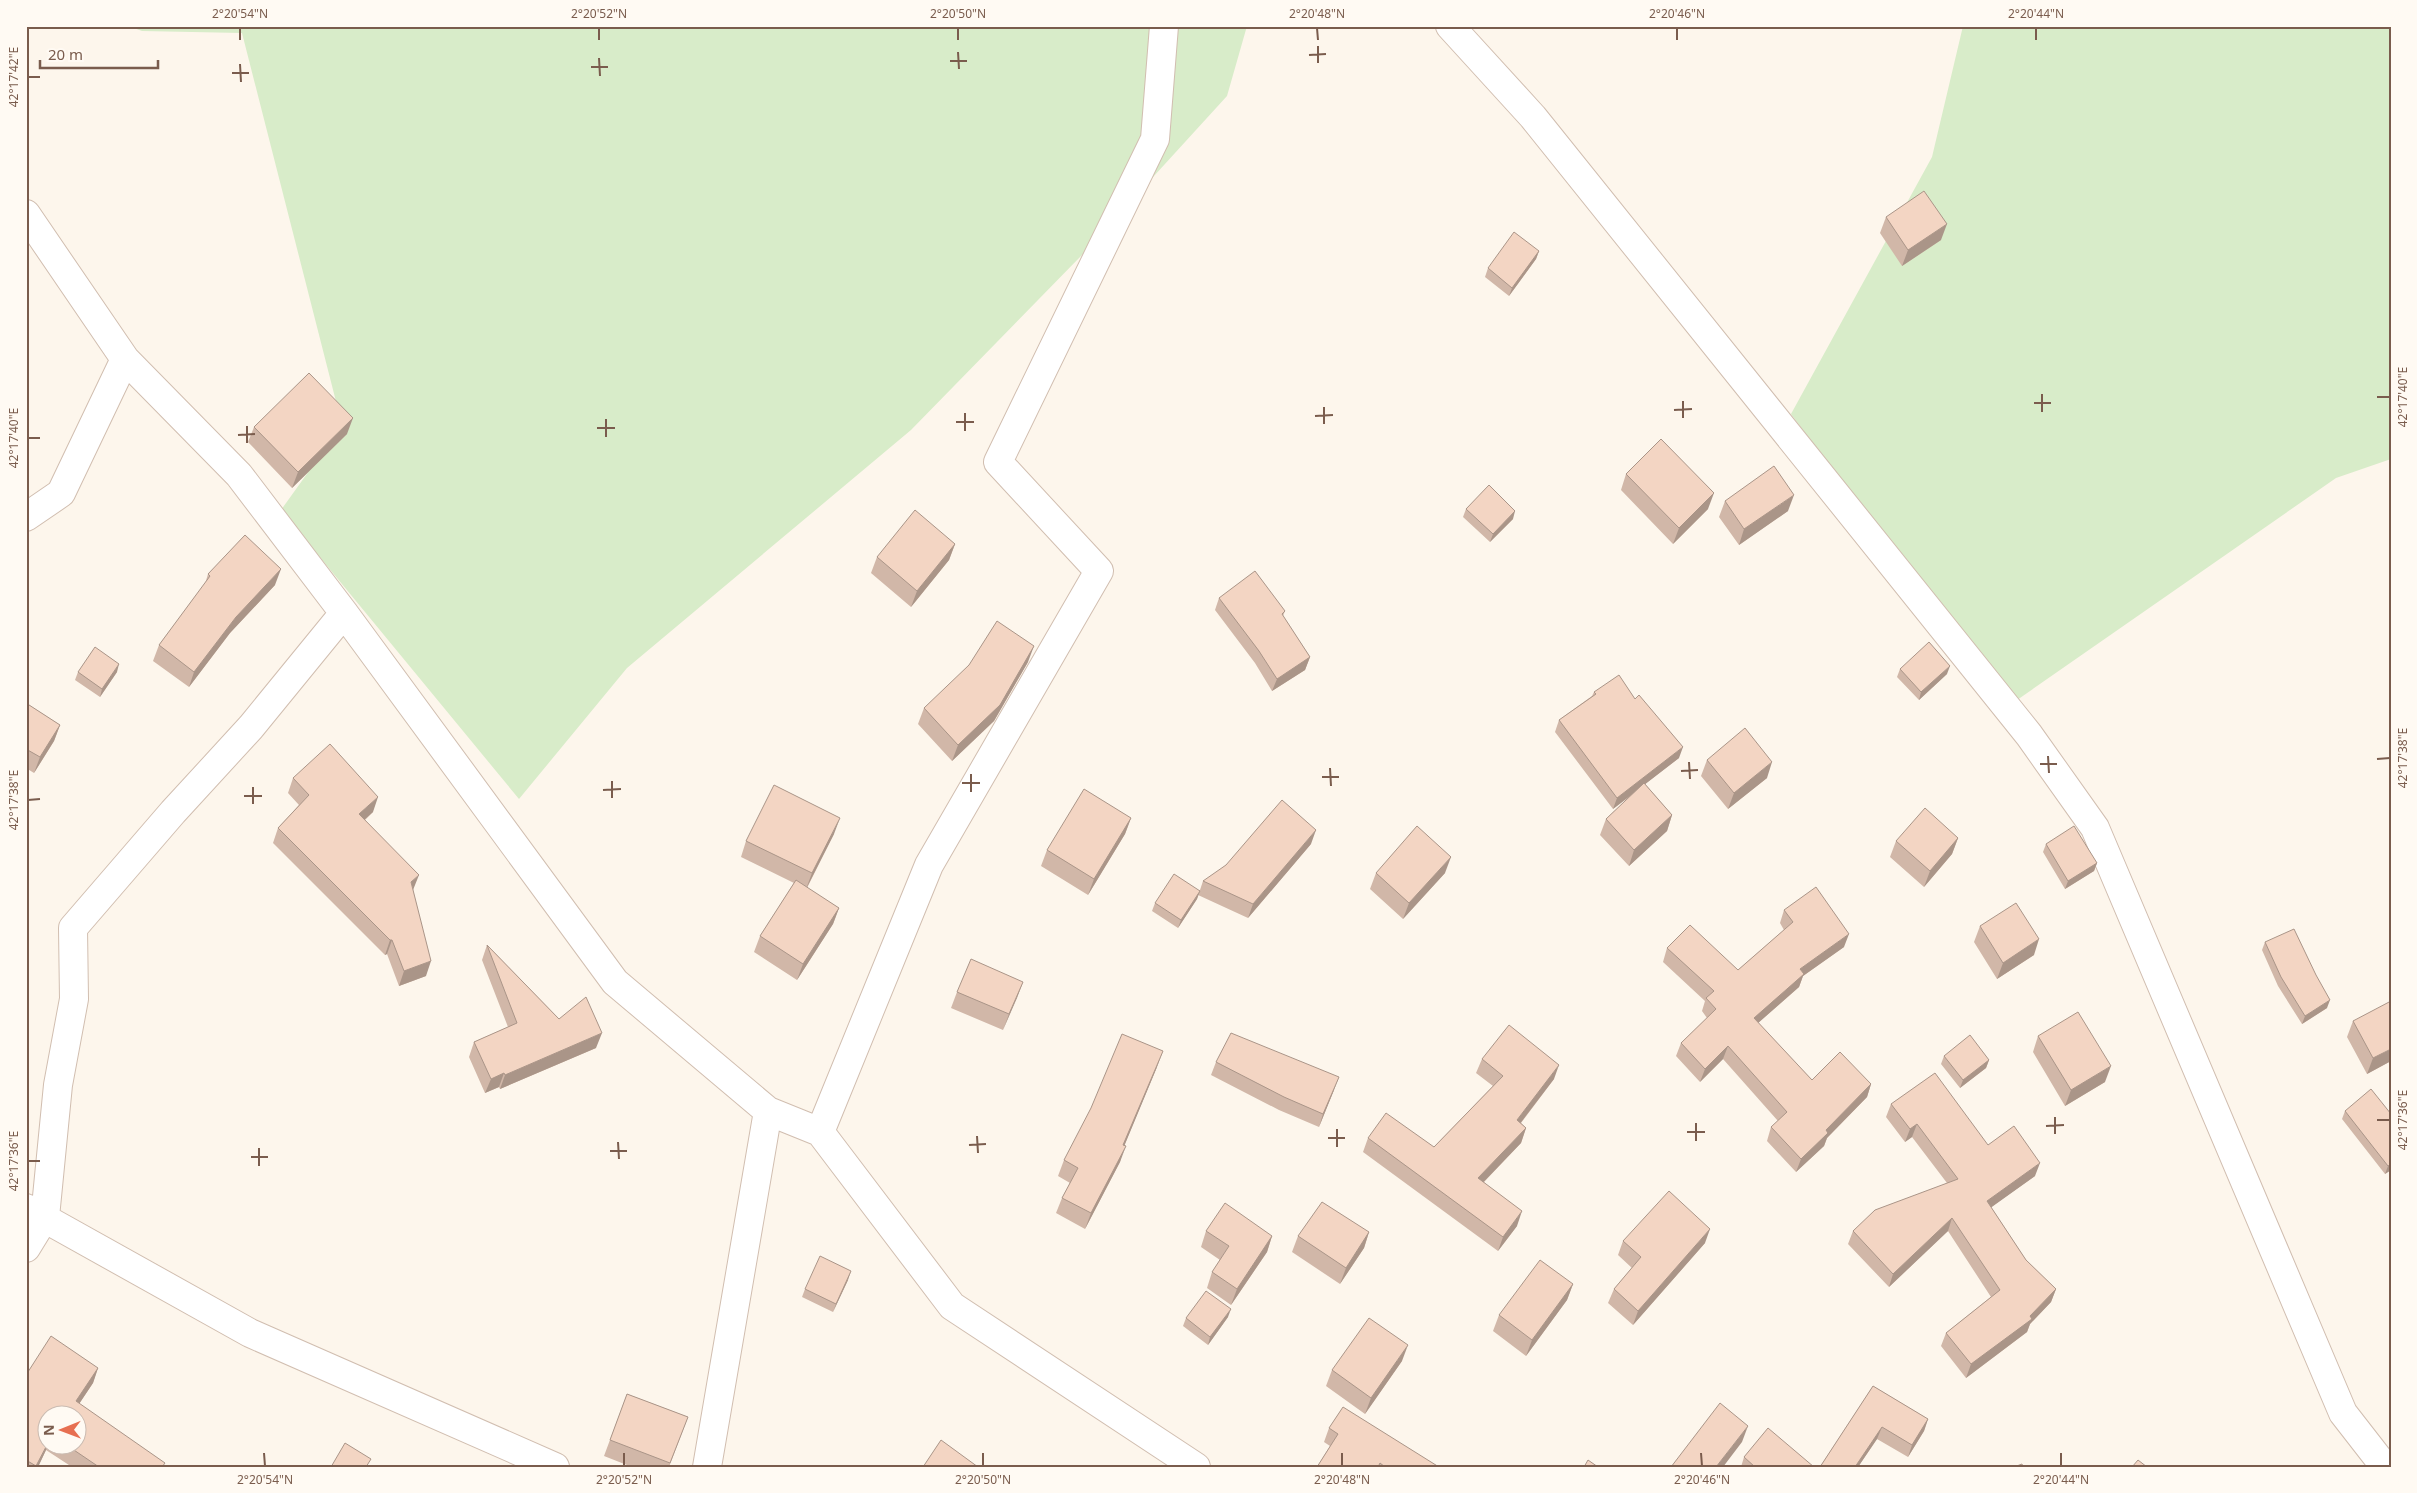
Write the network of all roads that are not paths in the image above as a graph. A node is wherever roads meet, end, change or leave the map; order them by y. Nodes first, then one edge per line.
1 (1164, 26) edge
2 (1450, 26) edge
3 (26, 214) edge
4 (125, 360) junction
5 (26, 517) edge
6 (344, 613) junction
7 (768, 1111) junction
8 (820, 1132) junction
9 (35, 1213) edge
10 (26, 1248) edge
11 (555, 1467) edge
12 (707, 1467) edge
13 (1196, 1467) edge
14 (2385, 1467) edge

1 - 8 street
2 - 14 street
3 - 4 street
4 - 5 street
4 - 6 street
6 - 7 street
6 - 9 street
7 - 8 street
7 - 12 street
8 - 13 street
9 - 10 street
9 - 11 street

